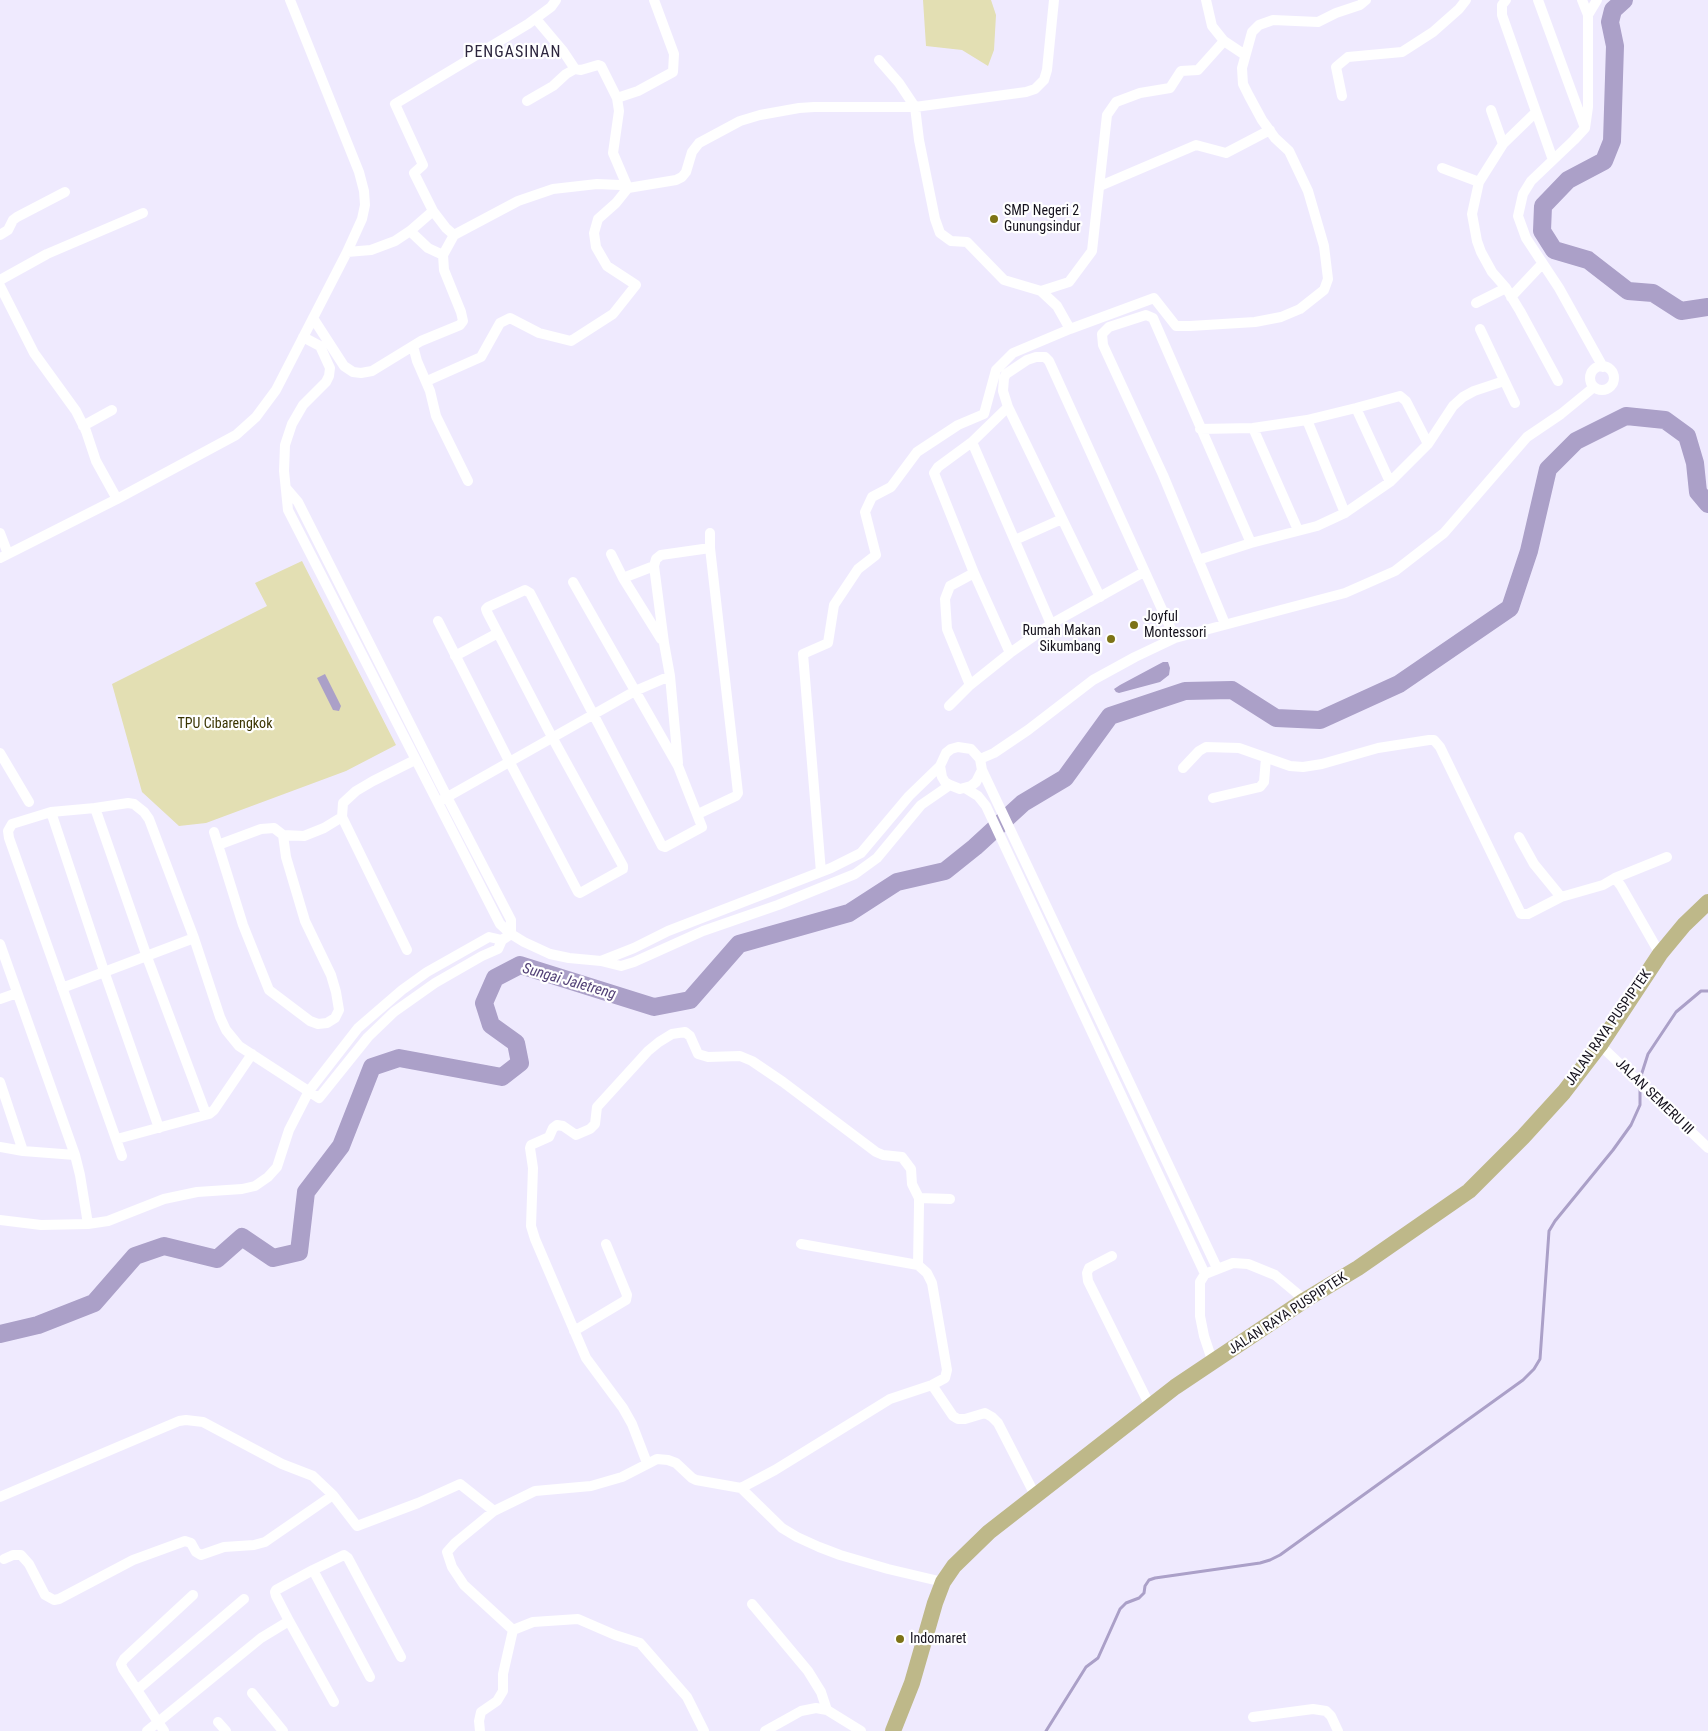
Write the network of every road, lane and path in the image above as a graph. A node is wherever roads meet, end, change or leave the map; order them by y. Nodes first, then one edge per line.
1 (290, 0) edge
2 (556, 0) edge
3 (654, 0) edge
4 (1054, 0) edge
5 (1206, 0) edge
6 (1366, 0) edge
7 (1466, 0) edge
8 (1506, 0) edge
9 (1538, 0) edge
10 (1582, 0) edge
11 (1597, 0) edge
12 (1588, 15) junction
13 (536, 18) junction
14 (1224, 41) junction
15 (1245, 55) junction
16 (879, 60) dead end
17 (574, 70) junction
18 (1342, 96) dead end
19 (618, 98) junction
20 (527, 102) dead end
21 (915, 107) junction
22 (1491, 110) dead end
23 (1536, 112) junction
24 (1585, 128) junction
25 (1270, 130) junction
26 (1503, 144) junction
27 (1553, 160) junction
28 (1442, 168) dead end
29 (1479, 182) junction
30 (1100, 186) junction
31 (628, 188) junction
32 (64, 192) dead end
33 (433, 211) junction
34 (143, 213) dead end
35 (410, 231) junction
36 (0, 235) edge
37 (454, 235) junction
38 (347, 252) junction
39 (443, 255) junction
40 (1542, 264) junction
41 (0, 280) edge
42 (0, 286) edge
43 (1041, 291) junction
44 (1509, 292) junction
45 (1476, 303) dead end
46 (313, 318) junction
47 (1070, 329) junction
48 (1480, 329) dead end
49 (303, 336) junction
50 (413, 346) junction
51 (1603, 367) junction
52 (427, 381) junction
53 (1504, 381) junction
54 (1558, 381) dead end
55 (1594, 387) junction
56 (1516, 403) dead end
57 (1008, 407) junction
58 (1356, 408) junction
59 (112, 410) dead end
60 (1307, 420) junction
61 (83, 426) junction
62 (1253, 428) junction
63 (1200, 430) junction
64 (972, 442) junction
65 (1428, 444) junction
66 (468, 481) dead end
67 (1390, 482) junction
68 (286, 488) junction
69 (117, 499) junction
70 (1345, 513) junction
71 (1062, 519) junction
72 (1298, 530) junction
73 (0, 533) edge
74 (710, 534) dead end
75 (1015, 540) junction
76 (1251, 543) junction
77 (710, 548) junction
78 (611, 554) dead end
79 (4, 556) edge
80 (1198, 560) junction
81 (654, 566) junction
82 (974, 572) junction
83 (1144, 572) junction
84 (623, 578) junction
85 (573, 582) dead end
86 (1100, 597) junction
87 (438, 621) dead end
88 (1051, 624) junction
89 (1225, 624) junction
90 (498, 633) junction
91 (1175, 638) junction
92 (664, 643) junction
93 (1010, 653) junction
94 (455, 656) junction
95 (670, 676) junction
96 (970, 685) junction
97 (635, 691) junction
98 (399, 702) junction
99 (949, 706) dead end
100 (389, 707) junction
101 (594, 715) junction
102 (552, 738) junction
103 (0, 753) edge
104 (1266, 758) junction
105 (980, 759) junction
106 (415, 760) junction
107 (509, 761) junction
108 (678, 766) junction
109 (940, 766) junction
110 (1183, 768) dead end
111 (982, 770) junction
112 (950, 785) junction
113 (965, 788) junction
114 (447, 797) junction
115 (1213, 798) dead end
116 (29, 802) dead end
117 (437, 802) junction
118 (95, 808) junction
119 (52, 812) junction
120 (698, 814) junction
121 (342, 816) junction
122 (214, 832) dead end
123 (283, 835) junction
124 (1519, 837) dead end
125 (218, 845) junction
126 (1667, 857) dead end
127 (821, 872) junction
128 (1615, 878) junction
129 (1561, 897) junction
130 (1708, 902) edge
131 (668, 930) junction
132 (507, 937) junction
133 (194, 938) junction
134 (0, 944) edge
135 (675, 944) junction
136 (407, 950) dead end
137 (1660, 954) junction
138 (147, 957) junction
139 (601, 961) junction
140 (104, 972) junction
141 (427, 972) junction
142 (435, 983) junction
143 (62, 988) junction
144 (17, 992) junction
145 (0, 999) edge
146 (1600, 1046) junction
147 (252, 1054) junction
148 (0, 1082) edge
149 (309, 1091) junction
150 (206, 1114) junction
151 (159, 1128) junction
152 (117, 1139) junction
153 (0, 1147) edge
154 (1708, 1148) edge
155 (23, 1151) junction
156 (75, 1155) junction
157 (122, 1156) dead end
158 (920, 1198) junction
159 (950, 1200) dead end
160 (0, 1220) edge
161 (88, 1224) junction
162 (606, 1244) dead end
163 (801, 1244) dead end
164 (1112, 1256) dead end
165 (918, 1265) junction
166 (1217, 1268) junction
167 (1205, 1274) junction
168 (1305, 1300) junction
169 (574, 1331) junction
170 (1213, 1364) junction
171 (932, 1385) junction
172 (1150, 1406) junction
173 (647, 1463) junction
174 (741, 1488) junction
175 (333, 1495) junction
176 (1035, 1495) junction
177 (0, 1497) edge
178 (494, 1511) junction
179 (1, 1557) edge
180 (313, 1570) junction
181 (943, 1582) junction
182 (193, 1595) dead end
183 (244, 1599) dead end
184 (752, 1604) dead end
185 (289, 1620) junction
186 (513, 1630) junction
187 (401, 1657) dead end
188 (370, 1678) dead end
189 (137, 1690) junction
190 (252, 1693) dead end
191 (334, 1702) dead end
192 (827, 1710) junction
193 (1253, 1717) dead end
194 (218, 1722) dead end
195 (161, 1727) edge
196 (147, 1731) edge
197 (226, 1731) edge
198 (283, 1731) edge
199 (480, 1731) edge
200 (704, 1731) edge
201 (765, 1731) edge
202 (861, 1731) edge
203 (893, 1731) edge
204 (1338, 1731) edge

1 - 38 street
2 - 13 street
3 - 19 street
4 - 21 street
5 - 14 street
6 - 15 street
7 - 18 street
8 - 23 street
9 - 24 street
10 - 12 street
11 - 12 street
12 - 24 street
13 - 17 street
13 - 33 street
14 - 15 street
14 - 30 street
15 - 25 street
16 - 21 street
17 - 19 street
17 - 20 street
19 - 31 street
21 - 31 street
21 - 43 street
22 - 26 street
23 - 26 street
23 - 27 street
24 - 27 street
25 - 30 street
25 - 47 street
26 - 29 street
27 - 40 street
28 - 29 street
29 - 44 street
30 - 43 street
31 - 37 street
31 - 52 street
32 - 36 street
33 - 35 street
33 - 37 street
34 - 41 street
35 - 38 street
35 - 39 street
37 - 39 street
38 - 46 street
39 - 50 street
40 - 44 street
40 - 51 street
42 - 61 street
43 - 47 street
44 - 45 street
44 - 54 street
46 - 49 street
46 - 50 street
47 - 127 street
48 - 53 street
49 - 68 street
49 - 69 street
50 - 52 street
51 - 55 street
51 - 55 street
52 - 66 street
53 - 56 street
53 - 65 street
55 - 89 street
57 - 64 street
57 - 71 street
57 - 83 street
58 - 60 street
58 - 65 street
58 - 67 street
59 - 61 street
60 - 62 street
60 - 70 street
61 - 69 street
62 - 63 street
62 - 72 street
63 - 76 street
63 - 80 street
64 - 75 street
64 - 82 street
65 - 67 street
67 - 70 street
68 - 98 street
68 - 100 street
69 - 79 street
70 - 72 street
71 - 75 street
71 - 86 street
72 - 76 street
73 - 79 street
74 - 77 street
75 - 88 street
76 - 80 street
77 - 81 street
77 - 120 street
78 - 84 street
80 - 89 street
81 - 84 street
81 - 92 street
82 - 93 street
82 - 96 street
83 - 86 street
83 - 91 street
84 - 92 street
85 - 97 street
86 - 88 street
87 - 94 street
88 - 93 street
89 - 91 street
90 - 94 street
90 - 101 street
90 - 102 street
91 - 105 street
92 - 95 street
93 - 96 street
94 - 107 street
95 - 97 street
95 - 108 street
96 - 99 street
97 - 101 street
97 - 108 street
98 - 100 street
98 - 114 street
100 - 106 street
101 - 102 street
101 - 120 street
102 - 107 street
102 - 107 street
103 - 116 street
104 - 110 street
104 - 115 street
104 - 129 street
105 - 109 street
105 - 111 street
106 - 117 street
106 - 121 street
107 - 114 street
108 - 120 street
109 - 112 street
109 - 127 street
111 - 113 street
111 - 166 street
112 - 113 street
112 - 135 street
113 - 167 street
114 - 117 street
114 - 132 street
117 - 132 street
118 - 119 street
118 - 133 street
118 - 138 street
119 - 140 street
119 - 143 street
121 - 123 street
121 - 136 street
122 - 125 street
123 - 125 street
123 - 125 street
124 - 129 street
126 - 128 street
127 - 131 street
128 - 129 street
128 - 137 street
130 - 137 main road, JALAN RAYA PUSPIPTEK
131 - 135 street
131 - 139 street
132 - 139 street
132 - 141 street
132 - 142 street
133 - 138 street
133 - 147 street
134 - 144 street
135 - 139 street
137 - 146 main road, JALAN RAYA PUSPIPTEK
138 - 140 street
138 - 150 street
140 - 143 street
140 - 151 street
141 - 142 street
141 - 149 street
142 - 149 street
143 - 152 street
144 - 145 street
144 - 156 street
146 - 154 street, JALAN SEMERU III
146 - 168 main road, JALAN RAYA PUSPIPTEK
147 - 149 street
147 - 150 street
148 - 155 street
149 - 161 street
150 - 151 street
151 - 152 street
152 - 157 street
153 - 155 street
155 - 156 street
156 - 161 street
158 - 159 street
158 - 165 street
158 - 169 street
160 - 161 street
162 - 169 street
163 - 165 street
164 - 172 street
165 - 171 street
166 - 167 street
166 - 168 street
167 - 170 street
168 - 170 main road, JALAN RAYA PUSPIPTEK
169 - 173 street
170 - 172 main road, JALAN RAYA PUSPIPTEK
171 - 174 street
171 - 176 street
172 - 176 main road, JALAN RAYA PUSPIPTEK
173 - 174 street
173 - 178 street
174 - 181 street
175 - 177 street
175 - 178 street
175 - 179 street
176 - 181 main road, JALAN RAYA PUSPIPTEK
178 - 186 street
180 - 185 street
180 - 187 street
180 - 188 street
181 - 203 main road, JALAN RAYA PUSPIPTEK
182 - 189 street
183 - 189 street
184 - 192 street
185 - 191 street
185 - 195 street
186 - 199 street
186 - 200 street
189 - 195 street
190 - 198 street
192 - 201 street
192 - 202 street
193 - 204 street
194 - 197 street
195 - 196 street

